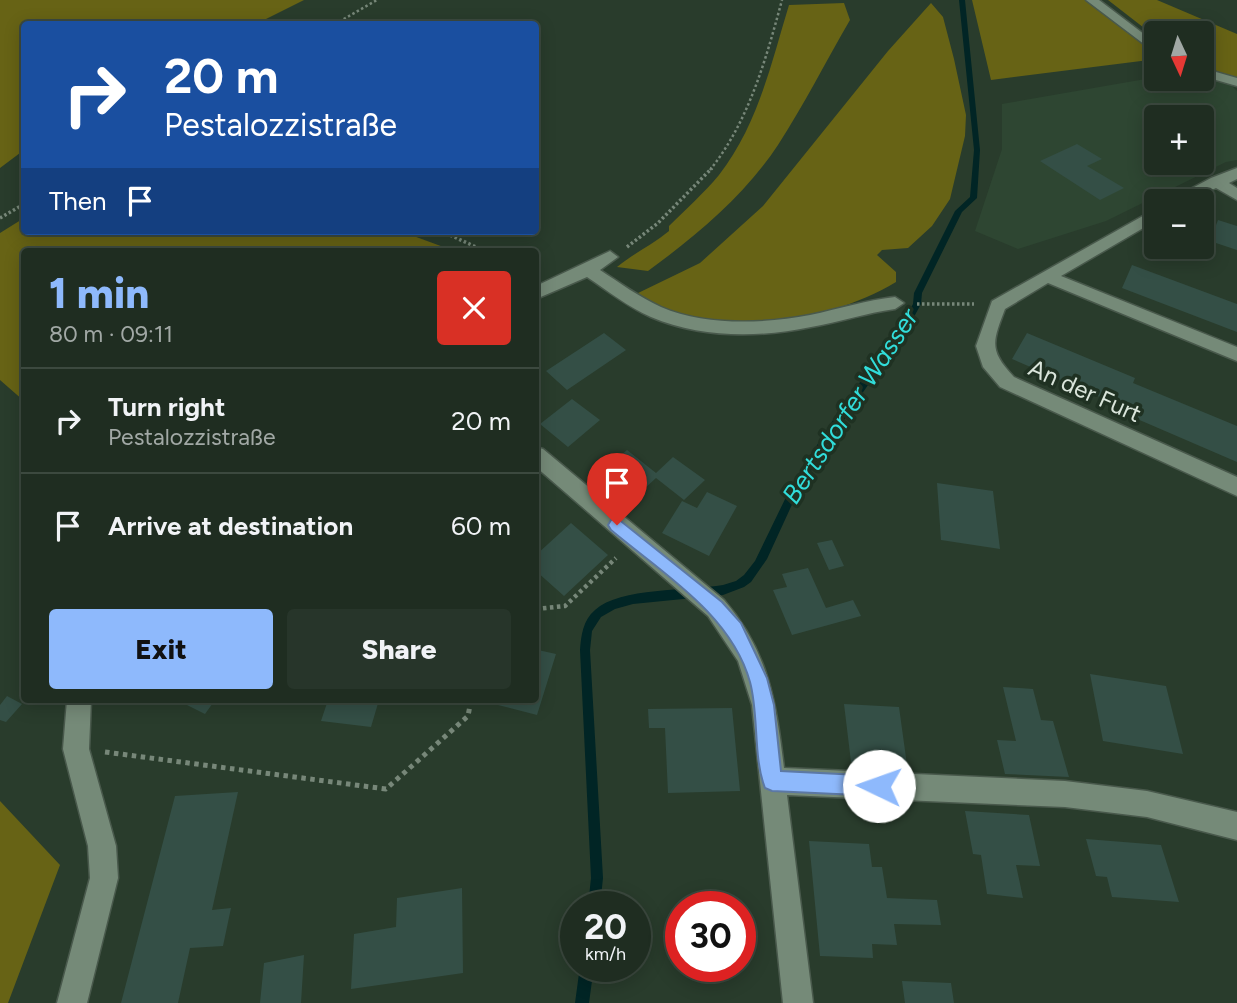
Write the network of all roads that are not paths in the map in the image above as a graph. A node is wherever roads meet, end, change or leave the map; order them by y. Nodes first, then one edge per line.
1 (1091, 0) edge
2 (1144, 40) edge
3 (1214, 75) edge
4 (1237, 82) edge
5 (1237, 173) edge
6 (1216, 181) junction
7 (1200, 189) edge
8 (1237, 195) edge
9 (1144, 220) edge
10 (610, 257) road end
11 (588, 270) junction
12 (1046, 276) junction
13 (539, 292) edge
14 (895, 303) dead end
15 (1237, 354) edge
16 (539, 458) edge
17 (1237, 487) edge
18 (79, 703) edge
19 (772, 781) junction
20 (1237, 826) edge
21 (72, 1003) edge
22 (798, 1003) edge

1 - 2 street
3 - 4 street
5 - 6 street
6 - 7 street
6 - 8 street
9 - 12 street, An der Furt
10 - 11 street
11 - 13 street
11 - 14 street
12 - 15 street
12 - 17 street, An der Furt
16 - 19 street
18 - 21 street
19 - 20 street
19 - 22 street

